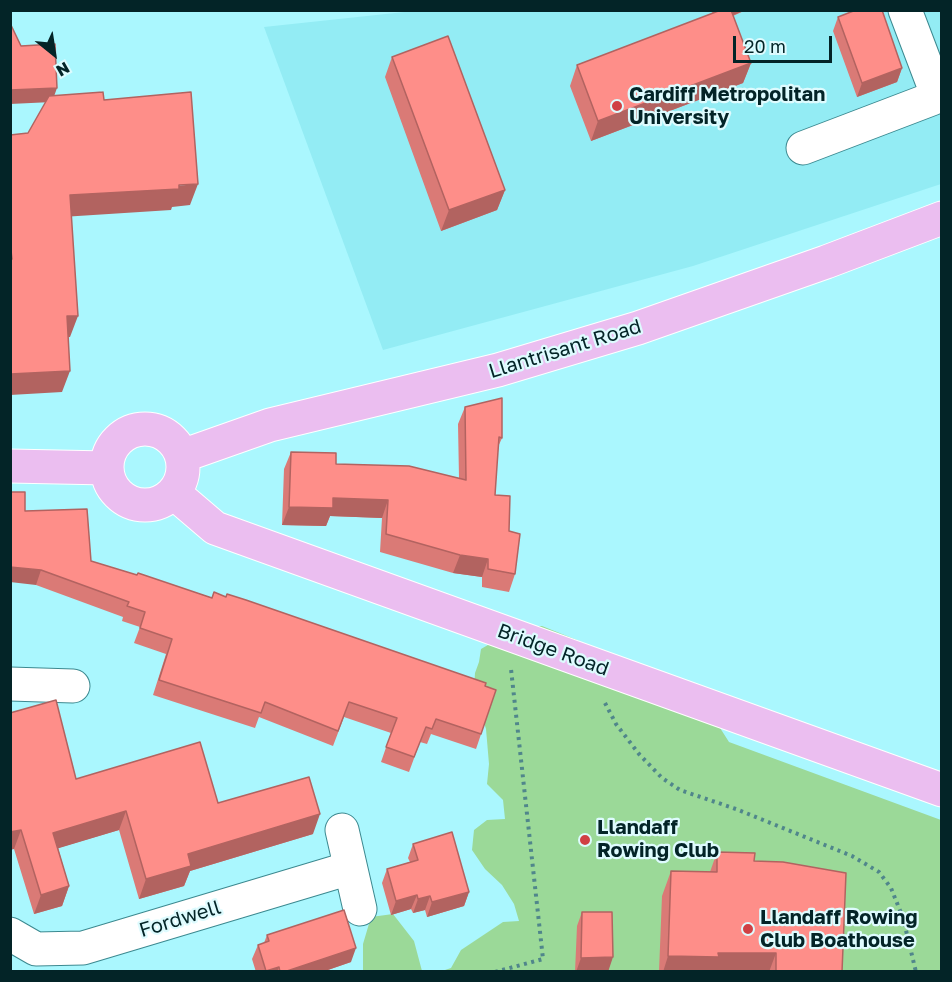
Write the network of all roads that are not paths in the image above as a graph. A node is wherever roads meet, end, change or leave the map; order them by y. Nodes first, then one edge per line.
1 (905, 10) edge
2 (940, 96) edge
3 (803, 148) dead end
4 (942, 218) edge
5 (182, 456) junction
6 (10, 466) edge
7 (107, 468) junction
8 (174, 493) junction
9 (10, 684) edge
10 (73, 686) dead end
11 (942, 790) edge
12 (342, 830) dead end
13 (350, 868) junction
14 (360, 909) dead end
15 (10, 934) edge

1 - 2 street
2 - 3 street
4 - 5 main road, Llantrisant Road
5 - 7 main road
5 - 8 main road
6 - 7 main road
7 - 8 main road
8 - 11 main road, Bridge Road
9 - 10 street
12 - 13 street
13 - 14 street
13 - 15 street, Fordwell

